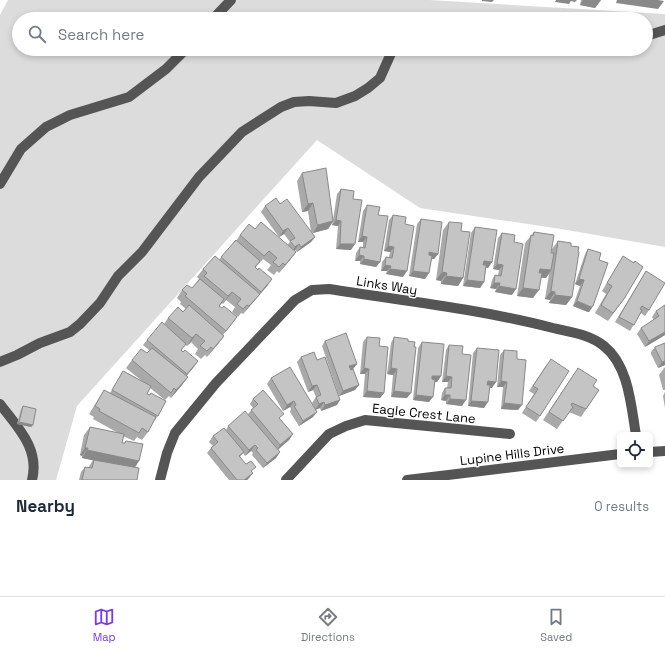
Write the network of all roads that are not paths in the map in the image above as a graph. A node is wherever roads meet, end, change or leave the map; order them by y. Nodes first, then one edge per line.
1 (231, 0) edge
2 (220, 12) edge
3 (665, 30) edge
4 (653, 34) edge
5 (179, 56) edge
6 (390, 56) edge
7 (0, 184) edge
8 (0, 362) edge
9 (0, 404) edge
10 (635, 432) edge
11 (510, 434) dead end
12 (665, 451) edge
13 (653, 452) edge
14 (617, 454) edge
15 (32, 480) edge
16 (160, 480) edge
17 (286, 480) edge
18 (407, 480) edge

1 - 2 street
3 - 4 street
5 - 7 street
6 - 8 street
9 - 15 street
10 - 16 street, Links Way
11 - 17 street, Eagle Crest Lane
12 - 13 street
14 - 18 street, Lupine Hills Drive

